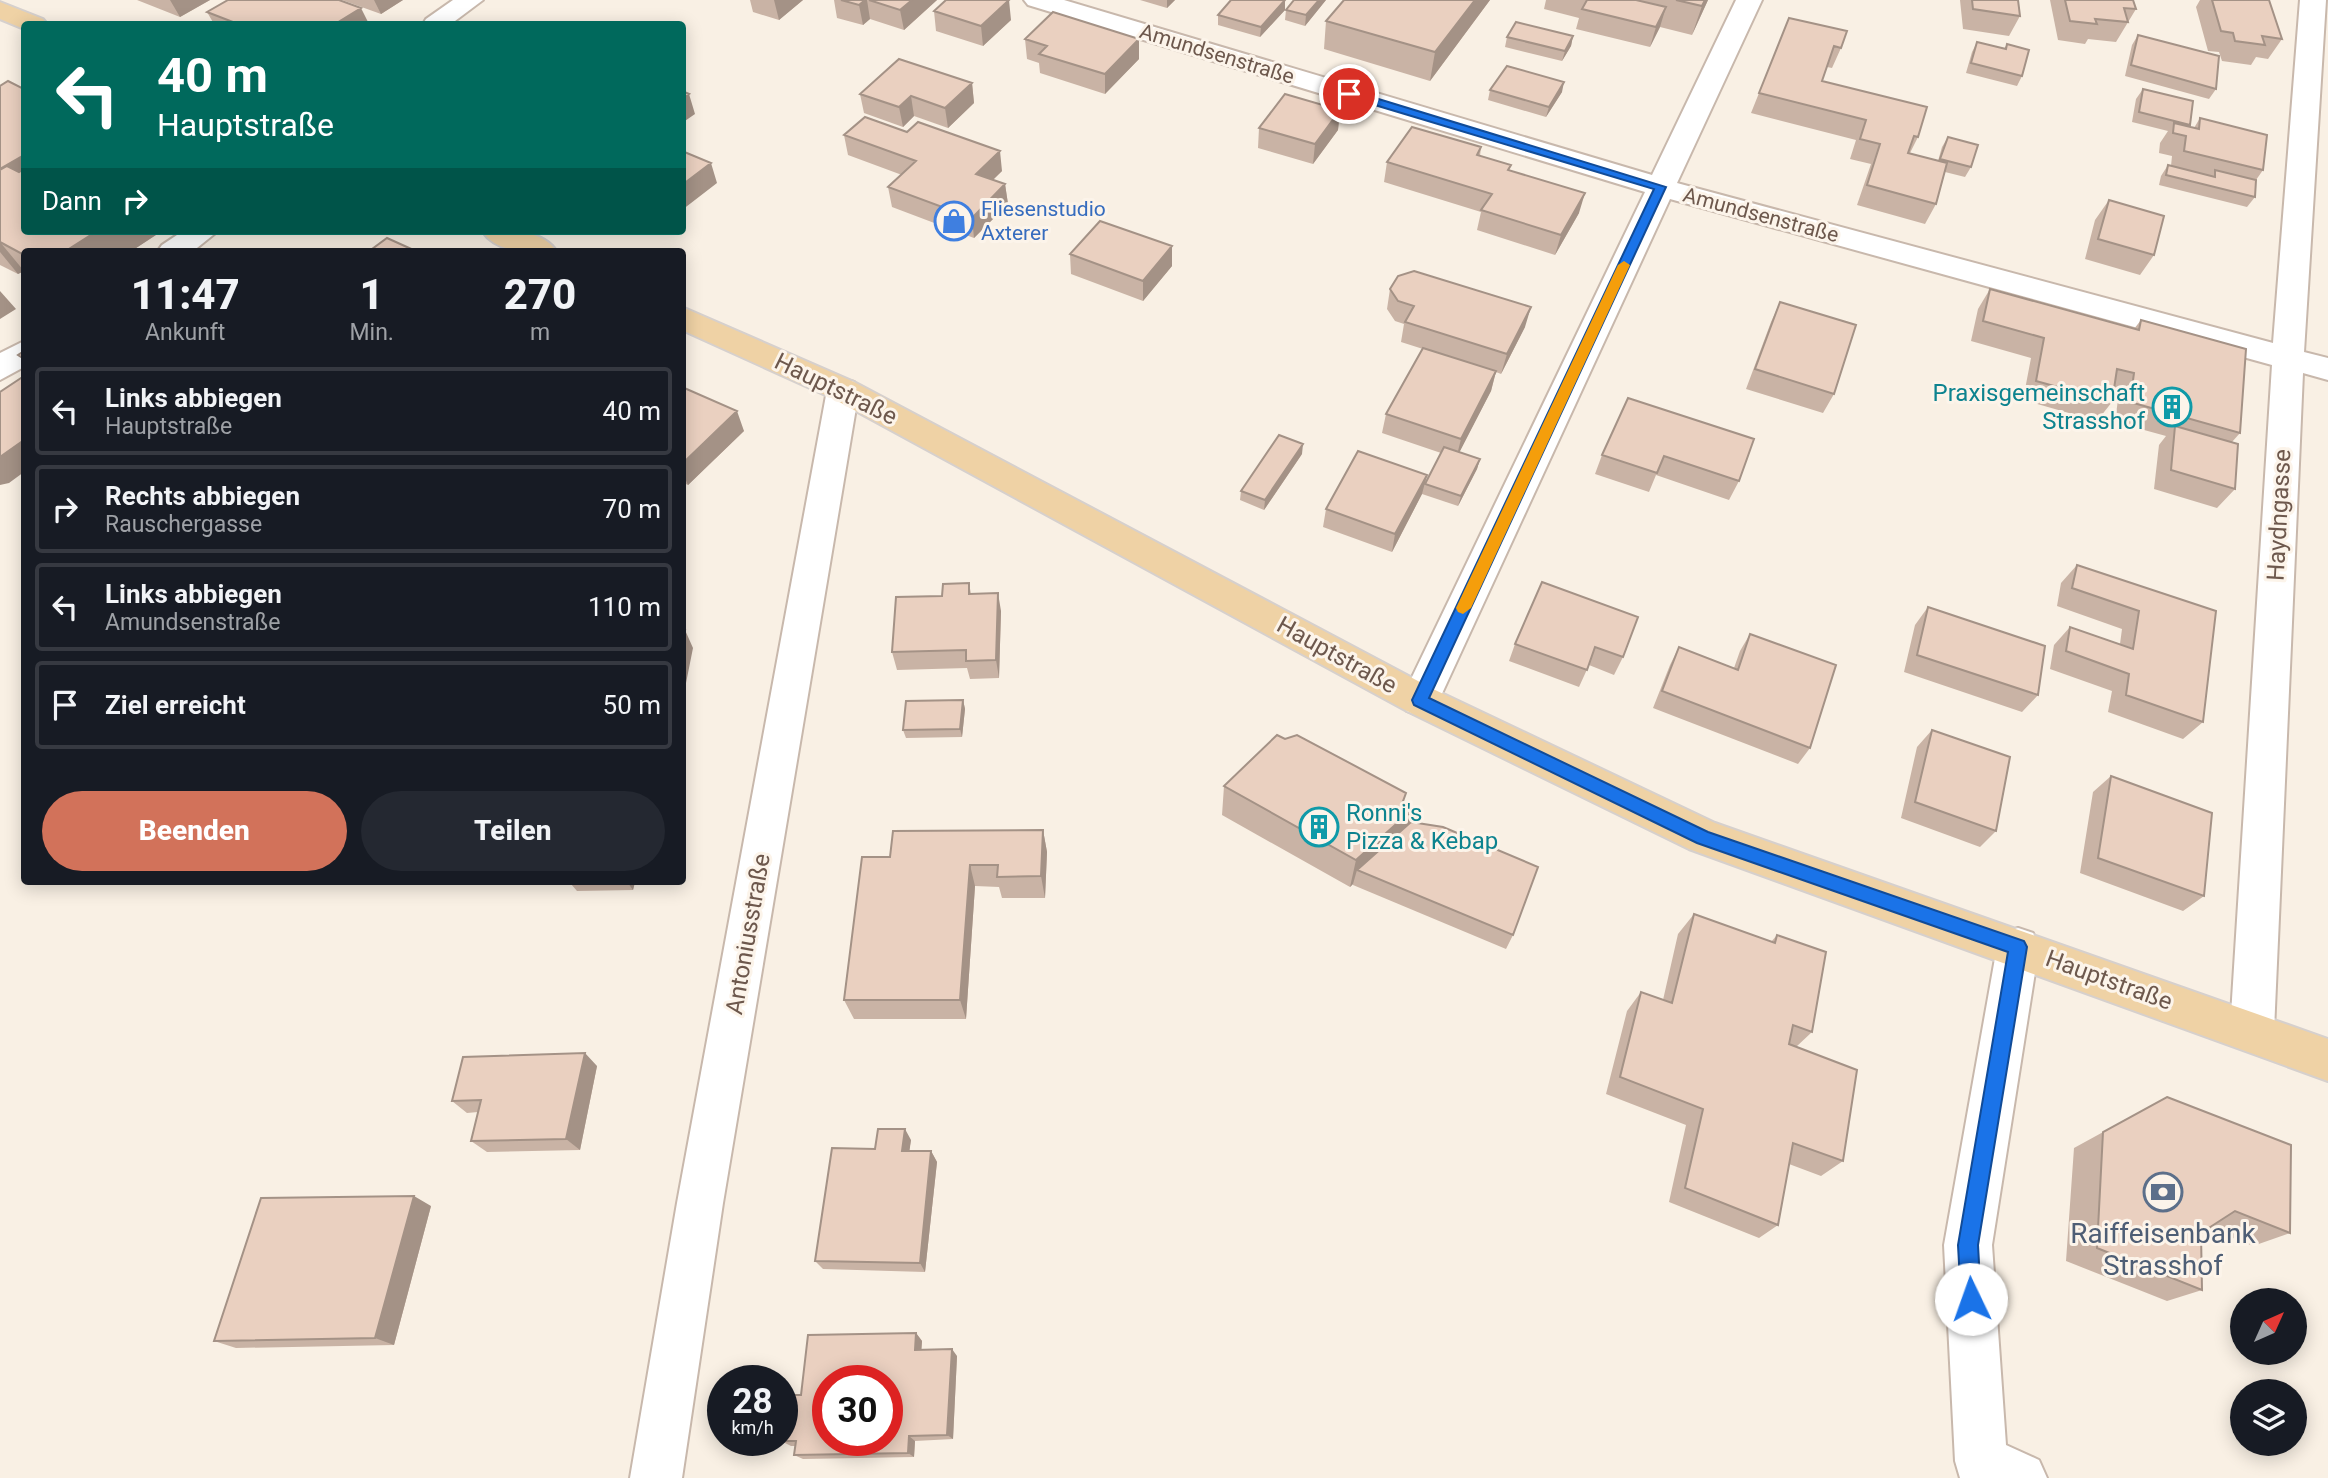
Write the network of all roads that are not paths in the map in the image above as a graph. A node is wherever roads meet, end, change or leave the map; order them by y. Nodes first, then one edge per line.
1 (470, 0) edge
2 (1037, 0) edge
3 (1749, 0) edge
4 (2313, 0) edge
5 (0, 10) edge
6 (27, 21) edge
7 (439, 21) edge
8 (1661, 187) junction
9 (197, 235) edge
10 (506, 235) edge
11 (178, 248) edge
12 (533, 248) edge
13 (686, 319) edge
14 (21, 354) edge
15 (2288, 358) junction
16 (0, 369) edge
17 (2328, 369) edge
18 (843, 390) junction
19 (1420, 700) junction
20 (2018, 947) junction
21 (2252, 1031) junction
22 (2328, 1060) edge
23 (1996, 1472) edge
24 (656, 1478) edge

1 - 7 street
2 - 8 street, Amundsenstraße
3 - 8 street
4 - 15 street, Haydngasse
5 - 6 main road
8 - 15 street, Amundsenstraße
8 - 19 street
9 - 11 street
10 - 12 main road
13 - 18 main road, Hauptstraße
14 - 16 street
15 - 17 street, Amundsenstraße
15 - 21 street, Haydngasse
18 - 19 main road, Hauptstraße
18 - 24 street, Antoniusstraße
19 - 20 main road, Hauptstraße
20 - 21 main road, Hauptstraße
20 - 23 street
21 - 22 main road, Hauptstraße

